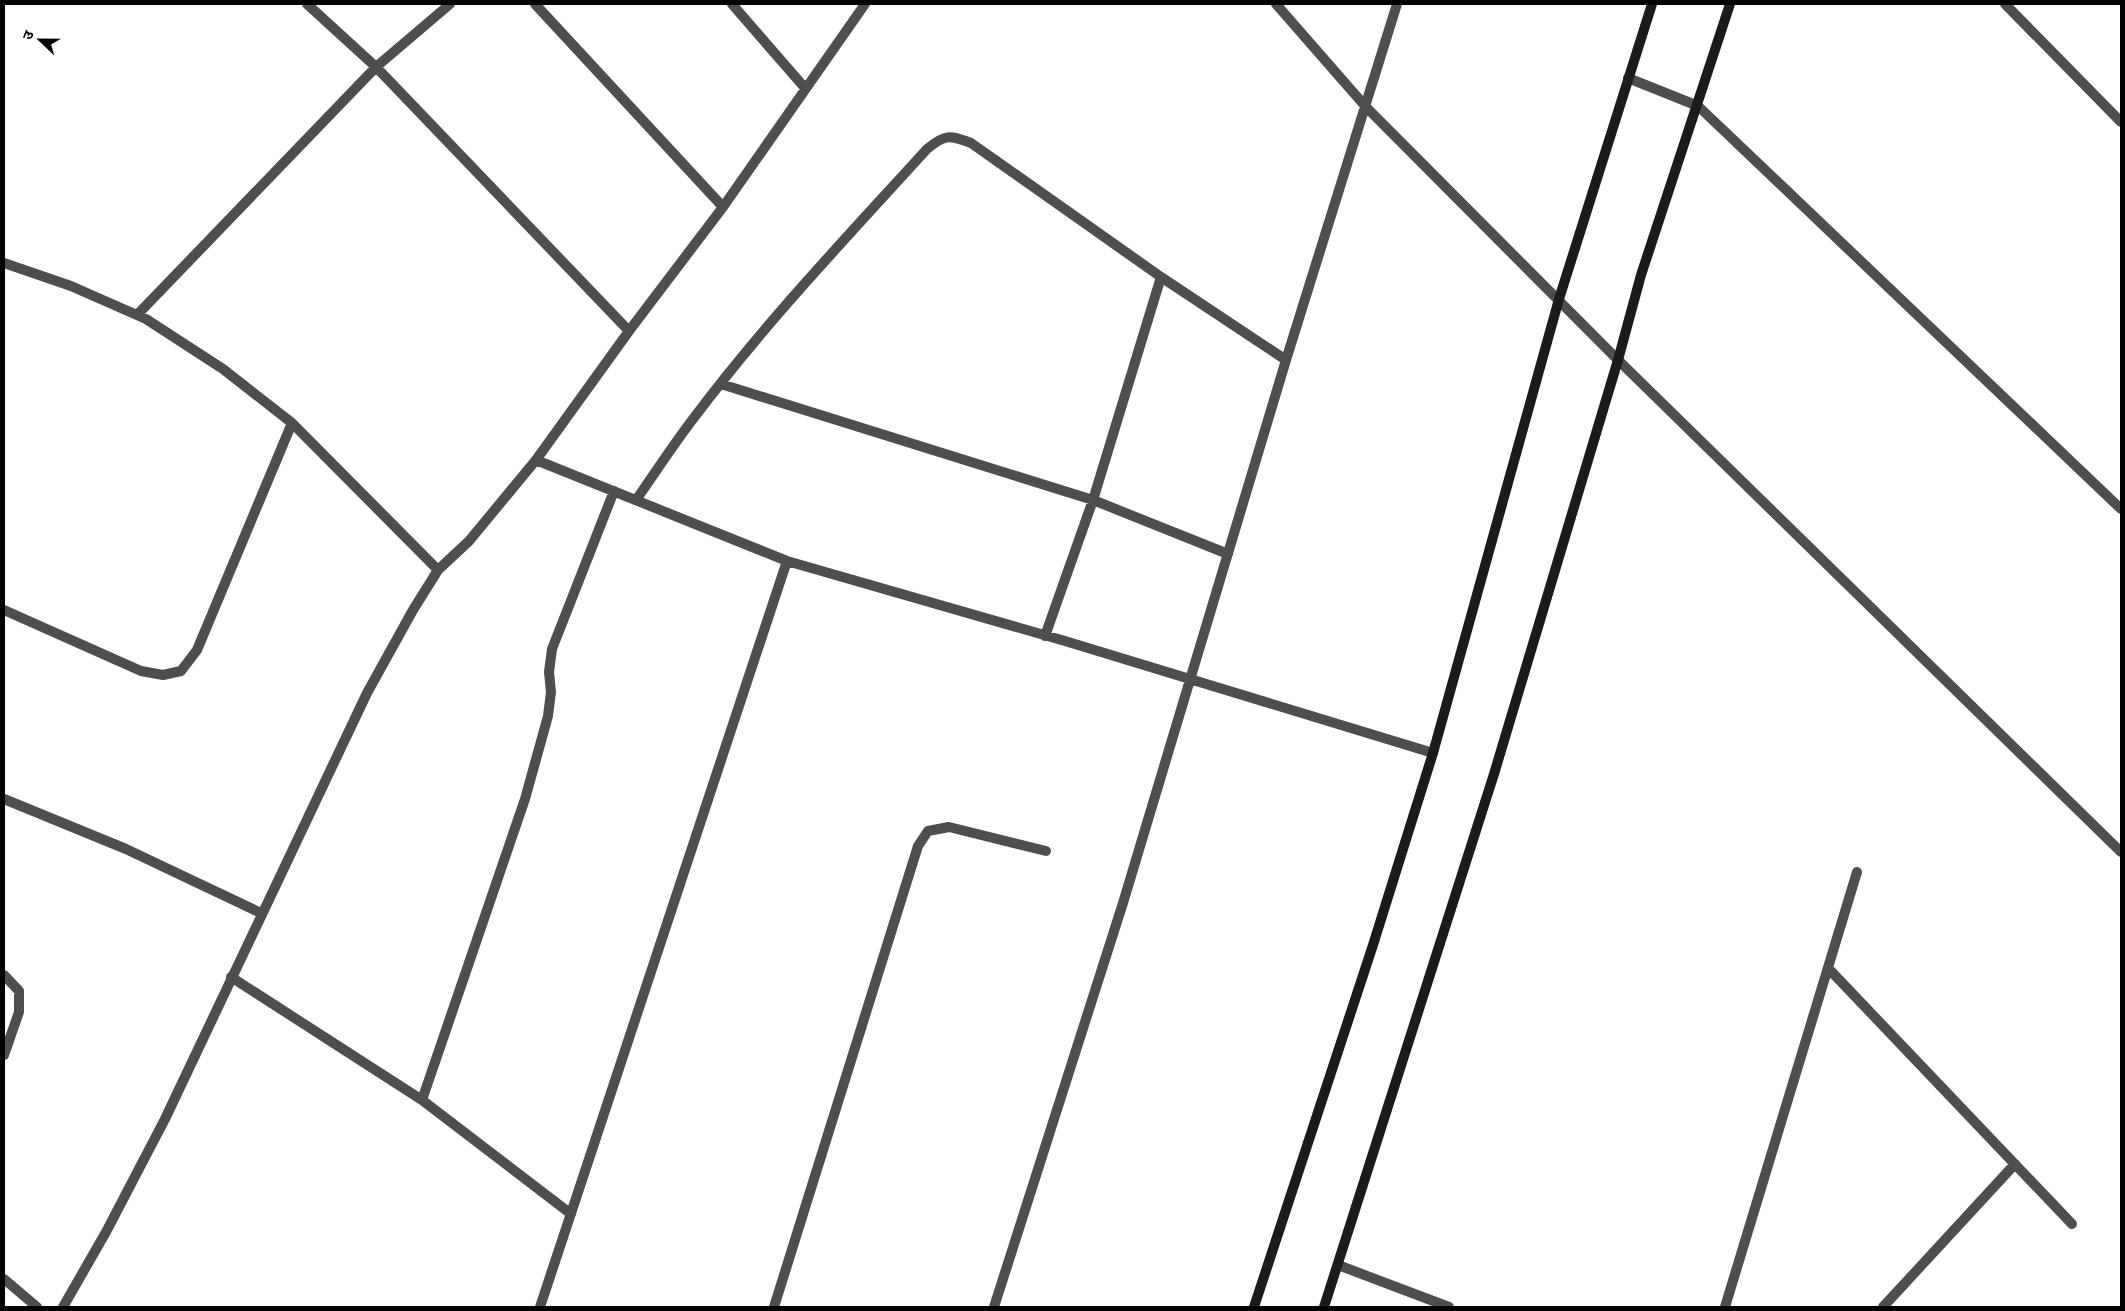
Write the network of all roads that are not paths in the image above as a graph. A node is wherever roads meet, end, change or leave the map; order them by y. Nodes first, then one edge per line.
1 (307, 4) edge
2 (450, 4) edge
3 (536, 4) edge
4 (732, 4) edge
5 (865, 4) edge
6 (1276, 4) edge
7 (1397, 4) edge
8 (1652, 4) edge
9 (1730, 4) edge
10 (2005, 4) edge
11 (376, 67) junction
12 (1628, 78) junction
13 (805, 88) junction
14 (1698, 106) junction
15 (1366, 107) junction
16 (2121, 122) edge
17 (723, 207) junction
18 (4, 263) edge
19 (1161, 277) junction
20 (1559, 299) junction
21 (137, 315) junction
22 (628, 331) junction
23 (1286, 360) junction
24 (1618, 360) junction
25 (721, 384) junction
26 (292, 424) junction
27 (536, 460) junction
28 (614, 491) junction
29 (636, 500) junction
30 (1092, 500) junction
31 (2121, 509) edge
32 (1228, 554) junction
33 (787, 561) junction
34 (438, 570) junction
35 (4, 610) edge
36 (1046, 636) junction
37 (1191, 680) junction
38 (1433, 753) junction
39 (4, 799) edge
40 (1046, 851) dead end
41 (2121, 852) edge
42 (1857, 872) dead end
43 (261, 913) junction
44 (1828, 968) junction
45 (4, 975) edge
46 (231, 977) junction
47 (4, 1055) edge
48 (422, 1100) junction
49 (2015, 1164) junction
50 (571, 1214) junction
51 (2072, 1224) dead end
52 (1338, 1265) junction
53 (4, 1279) edge
54 (37, 1307) edge
55 (63, 1307) edge
56 (540, 1307) edge
57 (774, 1307) edge
58 (994, 1307) edge
59 (1254, 1307) edge
60 (1326, 1307) edge
61 (1449, 1307) edge
62 (1725, 1307) edge
63 (1883, 1307) edge

1 - 11 street
2 - 11 street
3 - 17 street
4 - 13 street
5 - 13 street
6 - 15 street
7 - 15 street
8 - 12 main road
9 - 14 main road
10 - 16 street
11 - 21 street
11 - 22 street
12 - 14 street
12 - 20 main road
13 - 17 street
14 - 24 main road
14 - 31 street
15 - 20 street
15 - 23 street
17 - 22 street
18 - 21 street
19 - 23 street
19 - 25 street
19 - 30 street
20 - 24 street
20 - 38 main road
21 - 26 street
22 - 27 street
23 - 32 street
24 - 41 street
24 - 52 main road
25 - 29 street
25 - 30 street
26 - 34 street
26 - 35 street
27 - 28 street
27 - 34 street
28 - 29 street
28 - 48 street
29 - 33 street
30 - 32 street
30 - 36 street
32 - 37 street
33 - 36 street
33 - 50 street
34 - 43 street
36 - 37 street
37 - 38 street
37 - 58 street
38 - 59 main road
39 - 43 street
40 - 57 street
42 - 44 street
43 - 46 street
44 - 49 street
44 - 62 street
45 - 47 street
46 - 48 street
46 - 55 street
48 - 50 street
49 - 51 street
49 - 63 street
50 - 56 street
52 - 60 main road
52 - 61 street
53 - 54 street

